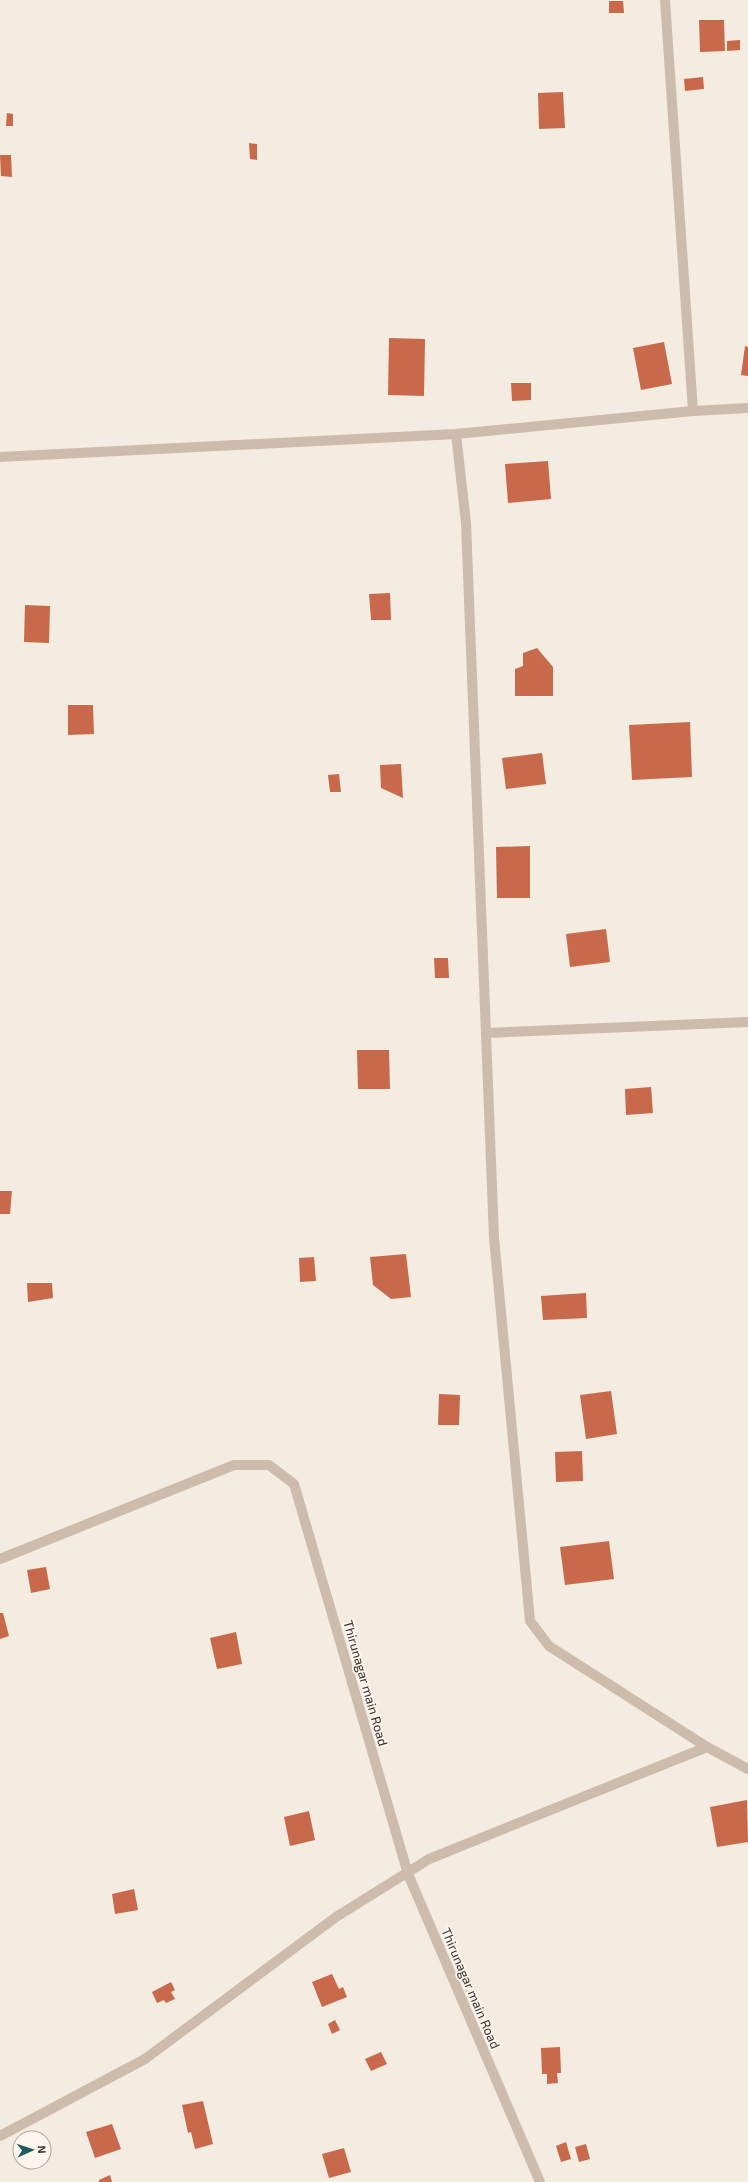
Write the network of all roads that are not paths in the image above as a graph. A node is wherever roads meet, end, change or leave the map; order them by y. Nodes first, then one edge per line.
1 (665, 0) edge
2 (748, 408) edge
3 (693, 411) junction
4 (456, 434) junction
5 (0, 457) edge
6 (748, 1022) edge
7 (488, 1034) junction
8 (0, 1558) edge
9 (707, 1747) junction
10 (748, 1769) edge
11 (408, 1874) junction
12 (0, 2136) edge
13 (540, 2182) edge

1 - 3 street
2 - 3 street
3 - 4 street
4 - 5 street
4 - 7 street
6 - 7 street
7 - 9 street
8 - 11 street, Thirunagar main Road
9 - 10 street
9 - 11 street
11 - 12 street
11 - 13 street, Thirunagar main Road

